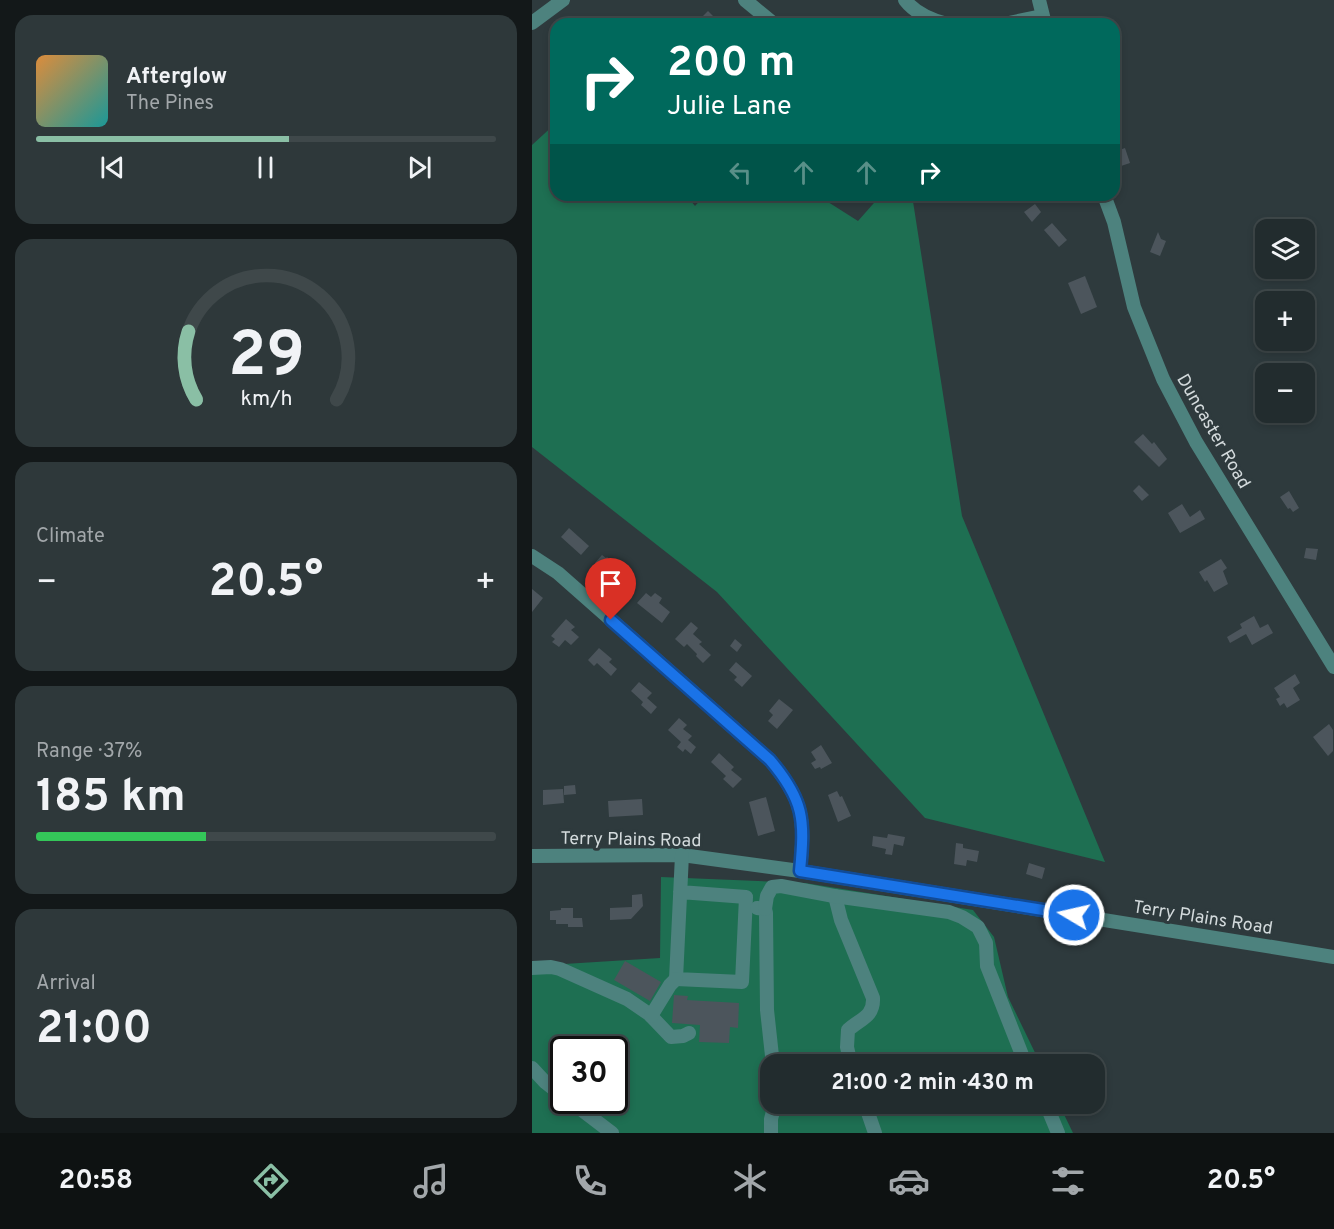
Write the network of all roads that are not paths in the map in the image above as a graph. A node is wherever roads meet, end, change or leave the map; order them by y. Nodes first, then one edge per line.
1 (563, 0) edge
2 (745, 0) edge
3 (905, 0) edge
4 (1039, 0) edge
5 (767, 18) edge
6 (928, 18) edge
7 (1043, 18) edge
8 (532, 23) edge
9 (1106, 201) edge
10 (532, 556) edge
11 (1333, 667) edge
12 (682, 855) junction
13 (532, 856) edge
14 (800, 871) junction
15 (680, 892) junction
16 (835, 896) junction
17 (746, 908) junction
18 (764, 909) junction
19 (1333, 957) edge
20 (532, 968) edge
21 (676, 979) junction
22 (650, 1016) junction
23 (689, 1033) dead end
24 (772, 1054) edge
25 (849, 1054) edge
26 (1022, 1054) edge
27 (532, 1068) edge
28 (550, 1086) edge
29 (587, 1114) edge
30 (772, 1114) edge
31 (868, 1114) edge
32 (1050, 1114) edge
33 (612, 1133) edge
34 (771, 1133) edge
35 (875, 1133) edge
36 (1058, 1133) edge

1 - 8 street
2 - 5 street
3 - 6 street
4 - 7 street
9 - 11 street, Duncaster Road
10 - 14 street
12 - 13 street, Terry Plains Road
12 - 14 street, Terry Plains Road
12 - 15 street
14 - 19 street, Terry Plains Road
15 - 17 street
15 - 21 street
16 - 18 street
16 - 25 street
16 - 26 street
17 - 18 street
17 - 21 street
18 - 24 street
20 - 22 street
21 - 22 street
22 - 23 street
27 - 28 street
29 - 33 street
30 - 34 street
31 - 35 street
32 - 36 street

